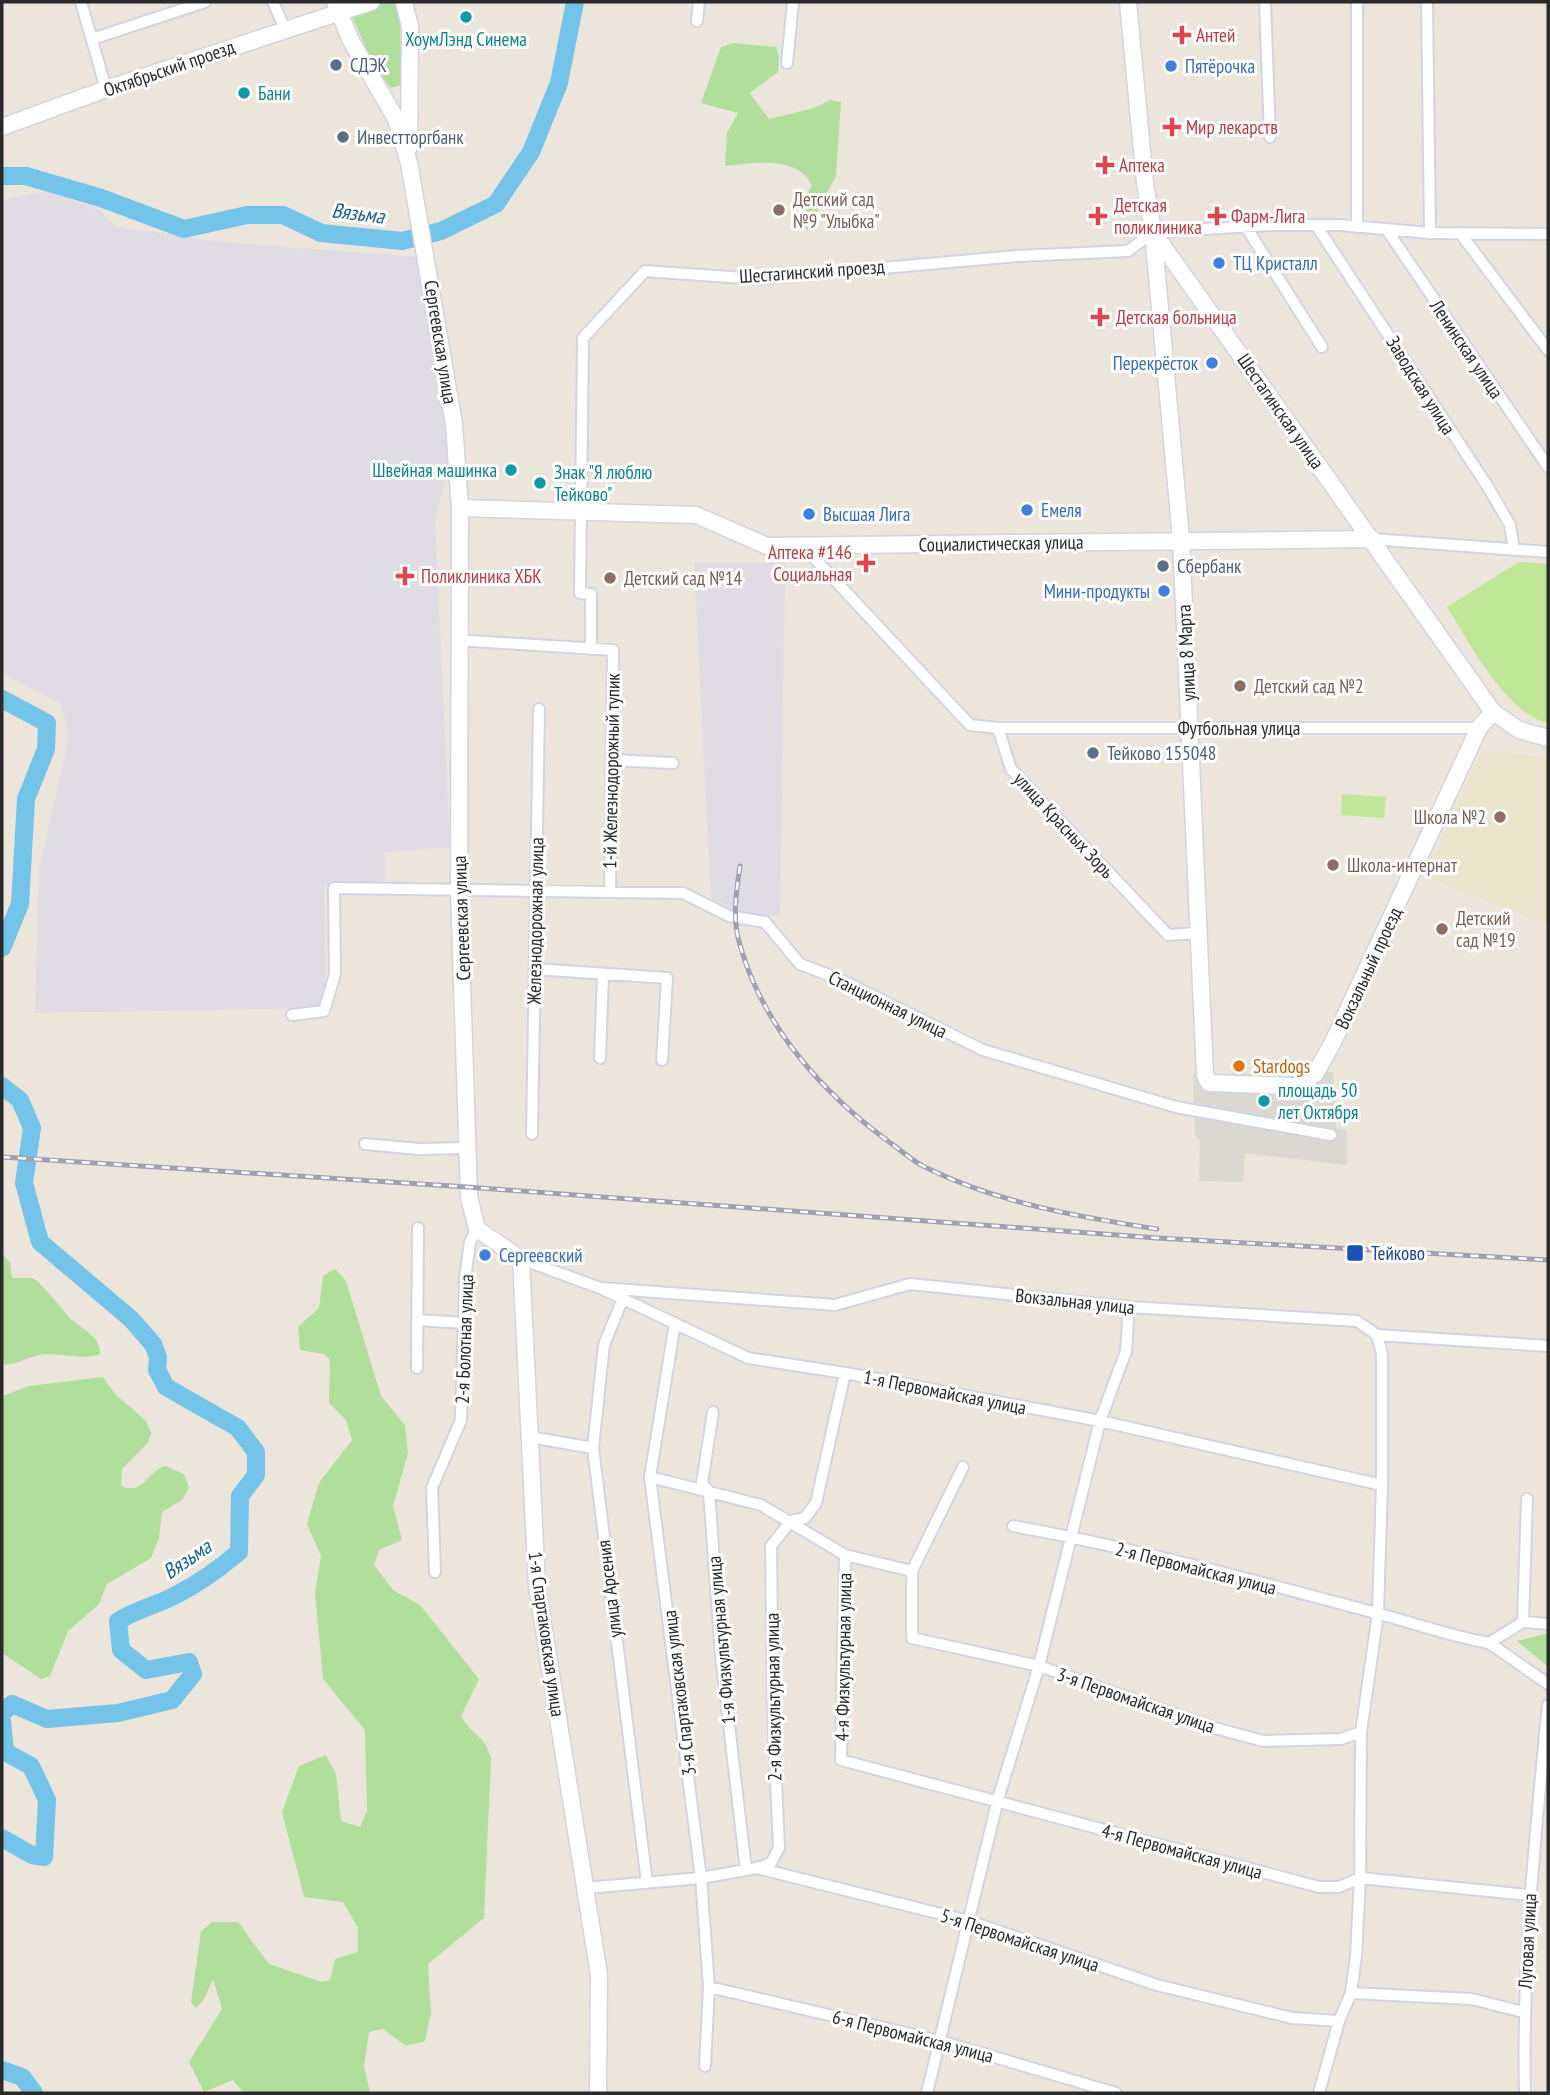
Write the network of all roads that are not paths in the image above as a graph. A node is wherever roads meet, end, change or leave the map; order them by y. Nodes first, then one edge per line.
1 (81, 2) edge
2 (205, 2) edge
3 (273, 2) edge
4 (371, 2) edge
5 (699, 2) edge
6 (793, 2) edge
7 (1128, 2) edge
8 (1265, 2) edge
9 (1357, 2) edge
10 (1427, 2) edge
11 (403, 4) edge
12 (336, 6) edge
13 (697, 21) dead end
14 (285, 29) junction
15 (92, 39) junction
16 (787, 63) dead end
17 (106, 89) junction
18 (411, 95) junction
19 (388, 103) junction
20 (2, 127) edge
21 (1270, 137) dead end
22 (409, 163) junction
23 (1316, 225) junction
24 (1245, 227) junction
25 (1357, 227) junction
26 (1387, 230) junction
27 (1153, 232) junction
28 (1430, 233) junction
29 (1460, 233) junction
30 (1548, 234) edge
31 (1322, 347) dead end
32 (1548, 350) edge
33 (1548, 467) edge
34 (460, 508) junction
35 (579, 512) junction
36 (1181, 539) junction
37 (1371, 539) junction
38 (803, 546) junction
39 (1514, 550) junction
40 (1548, 552) edge
41 (457, 640) junction
42 (591, 649) junction
43 (539, 709) dead end
44 (1493, 712) junction
45 (998, 728) junction
46 (1479, 728) junction
47 (1189, 729) junction
48 (1548, 738) edge
49 (612, 760) junction
50 (673, 762) dead end
51 (459, 890) junction
52 (535, 891) junction
53 (610, 891) junction
54 (1198, 933) junction
55 (534, 970) junction
56 (603, 975) junction
57 (292, 1015) dead end
58 (600, 1058) dead end
59 (662, 1060) dead end
60 (1205, 1076) joint
61 (532, 1134) dead end
62 (1331, 1135) dead end
63 (365, 1144) dead end
64 (469, 1147) junction
65 (418, 1227) dead end
66 (477, 1229) junction
67 (521, 1259) junction
68 (600, 1288) junction
69 (623, 1298) junction
70 (1129, 1307) junction
71 (417, 1320) junction
72 (675, 1322) junction
73 (464, 1323) junction
74 (1377, 1335) junction
75 (1548, 1346) edge
76 (416, 1368) dead end
77 (845, 1373) junction
78 (713, 1412) dead end
79 (1100, 1421) junction
80 (530, 1437) junction
81 (593, 1448) junction
82 (964, 1467) dead end
83 (650, 1478) junction
84 (1382, 1485) junction
85 (709, 1492) junction
86 (1527, 1499) dead end
87 (791, 1521) junction
88 (1013, 1525) dead end
89 (1071, 1536) junction
90 (845, 1555) junction
91 (435, 1572) dead end
92 (912, 1572) junction
93 (1378, 1613) junction
94 (1523, 1622) junction
95 (1548, 1625) edge
96 (1489, 1643) junction
97 (1039, 1666) junction
98 (1548, 1684) edge
99 (1548, 1705) edge
100 (1361, 1732) junction
101 (841, 1760) joint
102 (998, 1800) junction
103 (752, 1869) junction
104 (701, 1878) junction
105 (1360, 1878) junction
106 (647, 1883) junction
107 (586, 1888) junction
108 (1529, 1895) junction
109 (969, 1922) junction
110 (709, 1987) junction
111 (1352, 1993) junction
112 (1523, 2012) junction
113 (1339, 2021) junction
114 (940, 2041) junction
115 (705, 2066) dead end
116 (598, 2093) edge
117 (927, 2093) edge
118 (1116, 2093) edge
119 (1319, 2093) edge
120 (1525, 2093) edge

1 - 15 street
2 - 15 street
3 - 14 street
4 - 12 street, Октябрьский проезд
5 - 13 street
6 - 16 street
7 - 27 street, Шестагинская улица
8 - 21 street
9 - 25 street
10 - 28 street
11 - 18 street
12 - 14 street, Октябрьский проезд
12 - 19 street
14 - 17 street, Октябрьский проезд
15 - 17 street
17 - 20 street, Октябрьский проезд
18 - 19 street
18 - 22 street
19 - 22 street
22 - 34 street, Сергеевская улица
23 - 24 street
23 - 25 street
23 - 39 street, Заводская улица
24 - 27 street
24 - 31 street
25 - 26 street
26 - 28 street
26 - 33 street, Ленинская улица
27 - 35 street, Шестагинский проезд
27 - 36 street, улица 8 Марта
27 - 37 street, Шестагинская улица
28 - 29 street
29 - 30 street
29 - 32 street
34 - 35 street, Социалистическая улица
34 - 41 street, Сергеевская улица
35 - 38 street, Социалистическая улица
35 - 42 street
36 - 37 street, Социалистическая улица
36 - 38 street, Социалистическая улица
36 - 47 street, улица 8 Марта
37 - 39 street, Социалистическая улица
37 - 44 street, Шестагинская улица
38 - 45 street
39 - 40 street, Социалистическая улица
41 - 42 street
41 - 51 street, Сергеевская улица
42 - 49 street, 1-й Железнодорожный тупик
43 - 52 street, Железнодорожная улица
44 - 46 street, Вокзальный проезд
44 - 48 street
45 - 47 street, Футбольная улица
45 - 54 street, улица Красных Зорь
46 - 47 street, Футбольная улица
46 - 60 street, Вокзальный проезд
47 - 54 street, улица 8 Марта
49 - 50 street
49 - 53 street, 1-й Железнодорожный тупик
51 - 52 street, Станционная улица
51 - 57 street, Станционная улица
51 - 64 street, Сергеевская улица
52 - 53 street, Станционная улица
52 - 55 street, Железнодорожная улица
53 - 62 street, Станционная улица
54 - 60 street, улица 8 Марта
55 - 56 street
55 - 61 street, Железнодорожная улица
56 - 58 street
56 - 59 street
63 - 64 street
64 - 66 street, Сергеевская улица
65 - 71 street
66 - 67 street
66 - 73 street, 2-я Болотная улица
67 - 68 street, 1-я Первомайская улица
67 - 80 street, 1-я Спартаковская улица
68 - 69 street, 1-я Первомайская улица
68 - 70 street, Вокзальная улица
69 - 72 street, 1-я Первомайская улица
69 - 81 street, улица Арсения
70 - 74 street, Вокзальная улица
70 - 79 street
71 - 73 street
71 - 76 street
72 - 77 street, 1-я Первомайская улица
72 - 83 street, 3-я Спартаковская улица
73 - 91 street, 2-я Болотная улица
74 - 75 street, Вокзальная улица
74 - 84 street
77 - 79 street, 1-я Первомайская улица
77 - 87 street, 2-я Физкультурная улица
78 - 85 street, 1-я Физкультурная улица
79 - 84 street, 1-я Первомайская улица
79 - 89 street
80 - 81 street
80 - 107 street, 1-я Спартаковская улица
81 - 106 street, улица Арсения
82 - 92 street
83 - 85 street
83 - 104 street, 3-я Спартаковская улица
84 - 93 street
85 - 87 street
85 - 103 street, 1-я Физкультурная улица
86 - 94 street
87 - 90 street
87 - 103 street, 2-я Физкультурная улица
88 - 89 street, 2-я Первомайская улица
89 - 93 street, 2-я Первомайская улица
89 - 97 street
90 - 92 street
90 - 101 street, 4-я Физкультурная улица
92 - 97 street, 3-я Первомайская улица
93 - 96 street, 2-я Первомайская улица
93 - 100 street
94 - 95 street
94 - 96 street
96 - 98 street
97 - 100 street, 3-я Первомайская улица
97 - 102 street
99 - 108 street, Луговая улица
100 - 105 street
101 - 102 street, 4-я Первомайская улица
102 - 105 street, 4-я Первомайская улица
102 - 109 street
103 - 104 street, 5-я Первомайская улица
103 - 109 street, 5-я Первомайская улица
104 - 106 street, 5-я Первомайская улица
104 - 110 street, 3-я Спартаковская улица
105 - 108 street, 4-я Первомайская улица
105 - 111 street
106 - 107 street, 5-я Первомайская улица
107 - 116 street, 1-я Спартаковская улица
108 - 112 street, Луговая улица
109 - 113 street, 5-я Первомайская улица
109 - 114 street
110 - 114 street, 6-я Первомайская улица
110 - 115 street, 3-я Спартаковская улица
111 - 112 street
111 - 113 street
112 - 120 street, Луговая улица
113 - 119 street
114 - 117 street
114 - 118 street, 6-я Первомайская улица

